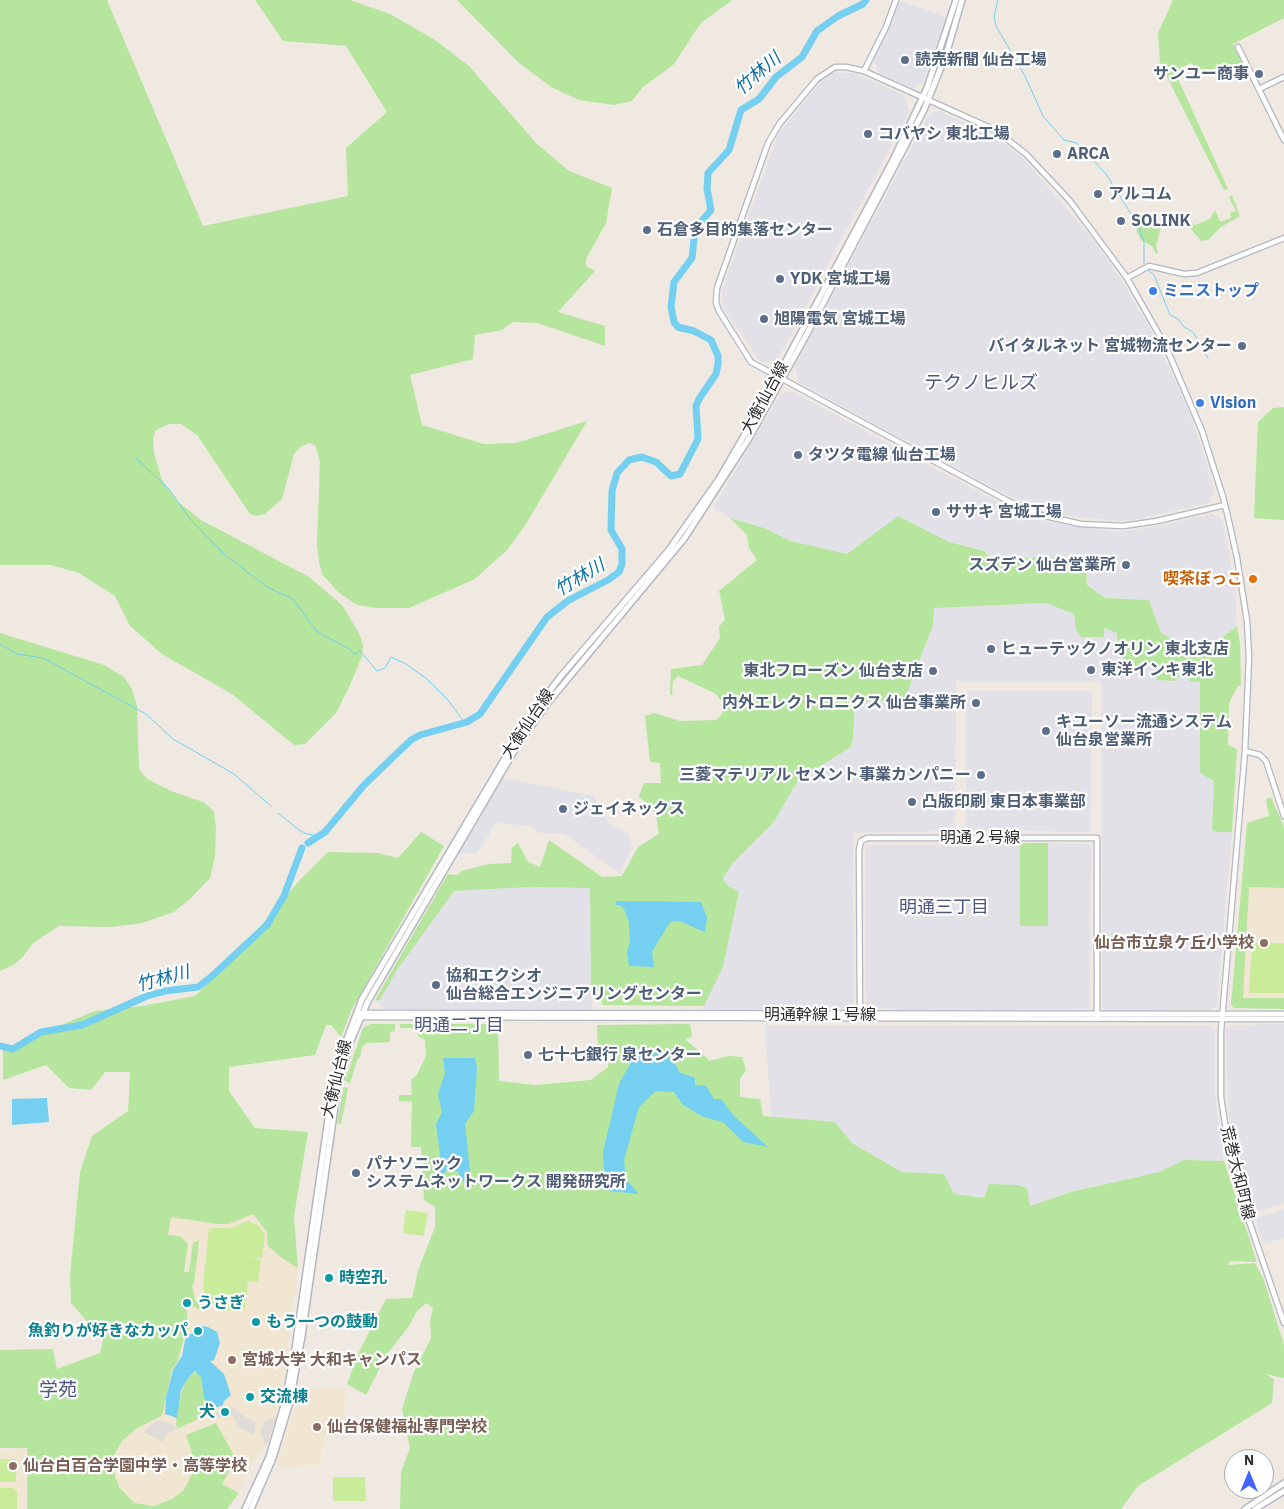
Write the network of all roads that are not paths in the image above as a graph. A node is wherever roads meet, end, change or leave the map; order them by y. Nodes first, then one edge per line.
1 (896, 0) edge
2 (956, 0) edge
3 (962, 0) edge
4 (1238, 47) dead end
5 (864, 71) junction
6 (1284, 77) edge
7 (1259, 89) junction
8 (925, 99) junction
9 (1284, 140) edge
10 (1284, 238) edge
11 (1126, 278) junction
12 (779, 378) junction
13 (1225, 505) junction
14 (1246, 751) junction
15 (1284, 816) edge
16 (355, 1014) junction
17 (1284, 1014) edge
18 (362, 1016) junction
19 (860, 1017) junction
20 (1096, 1017) junction
21 (1223, 1017) junction
22 (1284, 1019) edge
23 (1284, 1323) edge
24 (1284, 1482) edge
25 (1284, 1491) edge
26 (245, 1509) edge
27 (250, 1509) edge
28 (1245, 1509) edge
29 (1255, 1509) edge

1 - 5 street
2 - 8 main road, 大衡仙台線
3 - 8 main road, 大衡仙台線
4 - 7 street
5 - 8 street, 荒巻大和町線
5 - 12 street, 荒巻大和町線
6 - 7 street
7 - 9 street
8 - 11 street, 荒巻大和町線
8 - 12 main road, 大衡仙台線
10 - 11 street
11 - 13 street, 荒巻大和町線
12 - 13 street, 荒巻大和町線
12 - 16 main road, 大衡仙台線
12 - 18 main road, 大衡仙台線
13 - 14 street, 荒巻大和町線
14 - 15 street
14 - 21 street, 荒巻大和町線
16 - 18 street, 明通幹線１号線
16 - 26 main road, 大衡仙台線
17 - 21 street
18 - 19 street, 明通幹線１号線
18 - 27 main road, 大衡仙台線
19 - 20 street, 明通幹線１号線
19 - 20 street, 明通２号線
20 - 21 street, 明通幹線１号線
21 - 22 street
21 - 23 street, 荒巻大和町線
24 - 28 main road
25 - 29 main road

